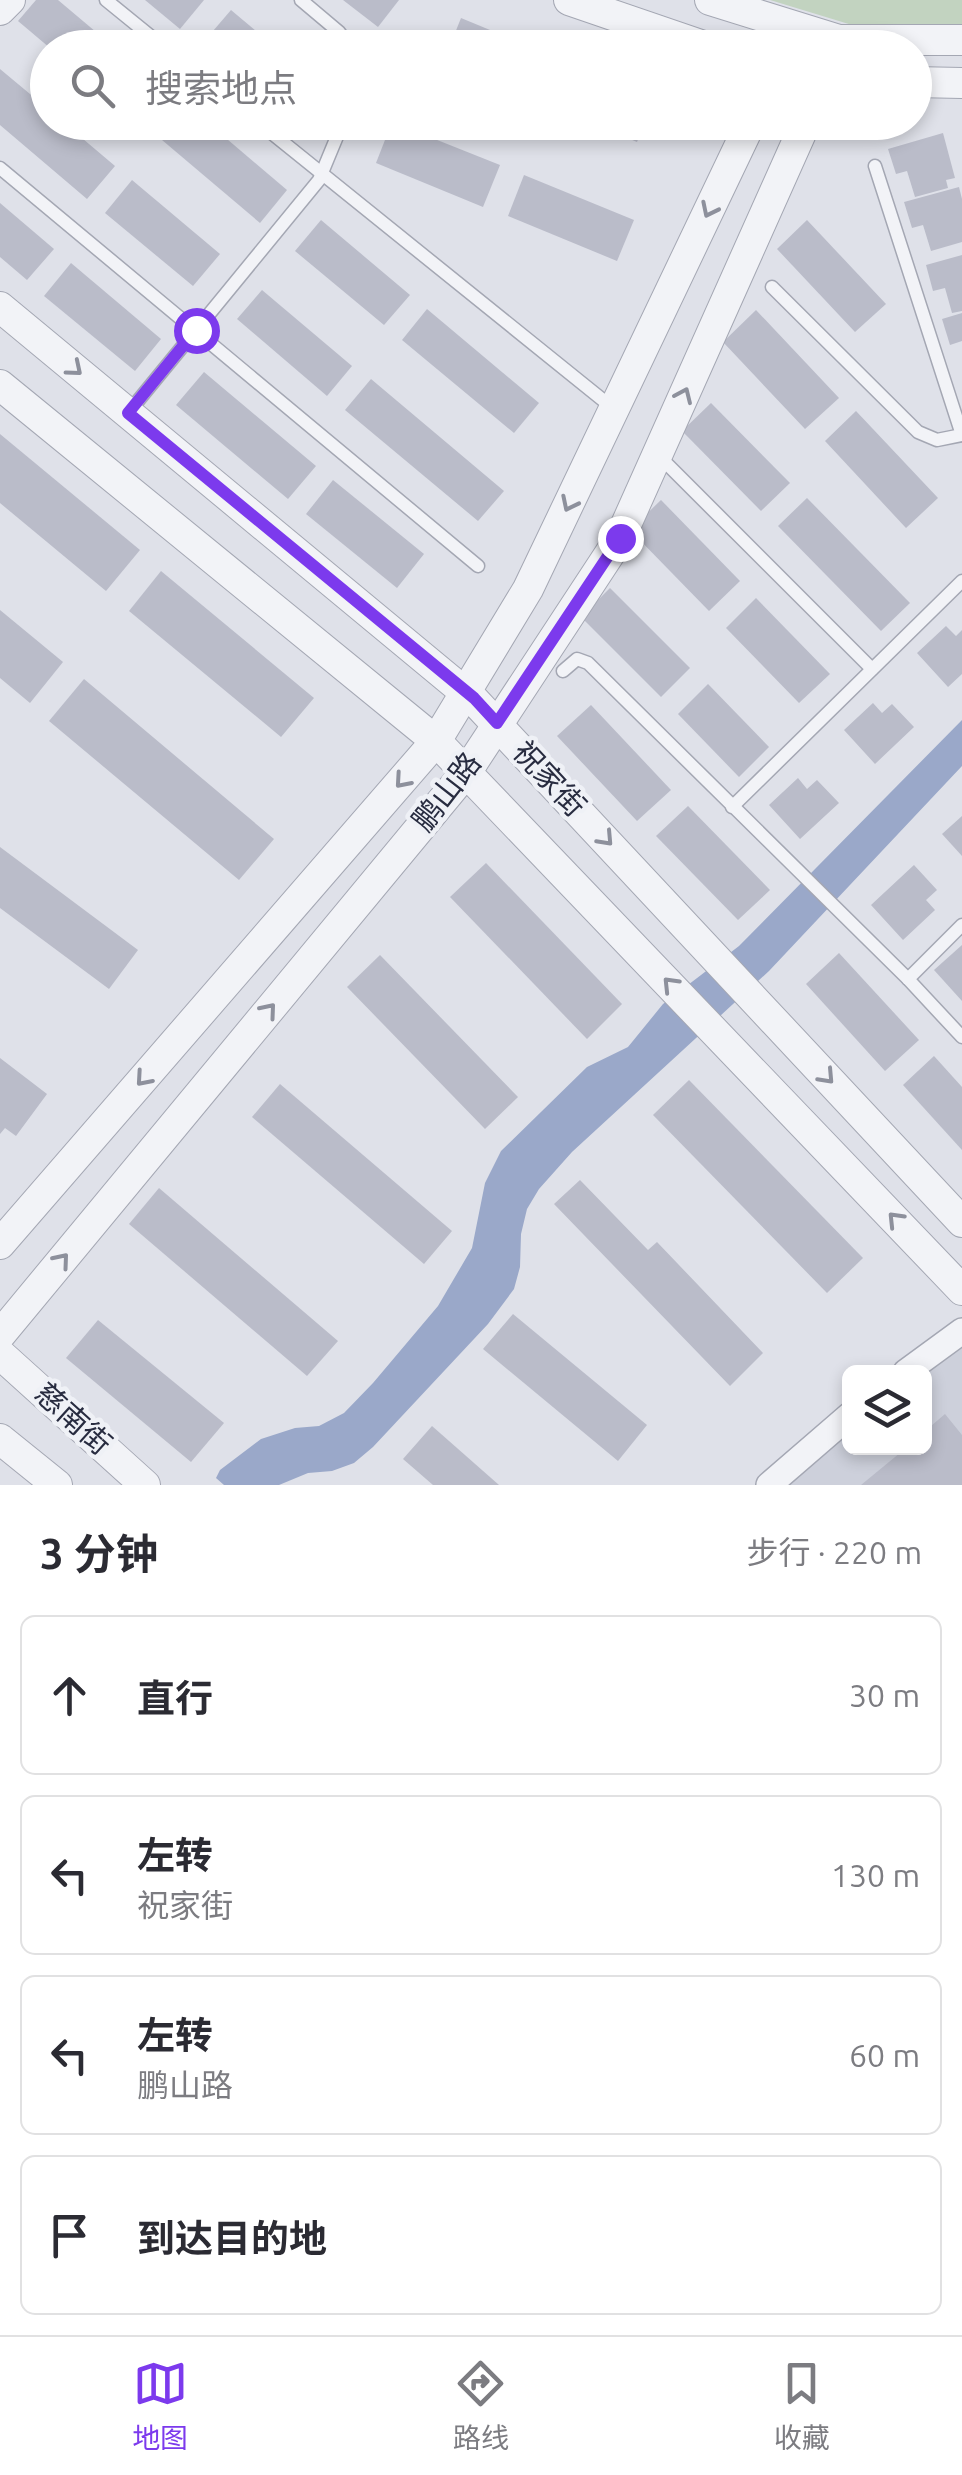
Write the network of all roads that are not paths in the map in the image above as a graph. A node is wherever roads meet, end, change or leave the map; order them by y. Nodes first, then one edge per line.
1 (10, 0) edge
2 (106, 0) edge
3 (301, 0) edge
4 (570, 0) edge
5 (710, 0) edge
6 (0, 10) edge
7 (143, 30) edge
8 (337, 30) edge
9 (657, 30) edge
10 (775, 30) edge
11 (962, 40) edge
12 (932, 41) edge
13 (932, 82) edge
14 (962, 83) edge
15 (281, 140) edge
16 (336, 140) edge
17 (742, 140) edge
18 (798, 140) edge
19 (875, 166) dead end
20 (0, 168) edge
21 (322, 173) junction
22 (772, 287) dead end
23 (0, 307) edge
24 (196, 330) junction
25 (0, 385) edge
26 (955, 392) edge
27 (614, 409) junction
28 (128, 413) junction
29 (962, 435) edge
30 (658, 454) junction
31 (478, 566) dead end
32 (962, 581) edge
33 (872, 669) junction
34 (563, 670) dead end
35 (466, 692) junction
36 (497, 723) junction
37 (436, 741) junction
38 (467, 771) junction
39 (732, 808) junction
40 (962, 925) edge
41 (908, 979) junction
42 (962, 1037) edge
43 (962, 1222) edge
44 (0, 1244) edge
45 (962, 1290) edge
46 (962, 1331) edge
47 (0, 1335) edge
48 (0, 1354) edge
49 (916, 1365) edge
50 (842, 1421) edge
51 (0, 1439) edge
52 (58, 1485) edge
53 (145, 1485) edge
54 (769, 1485) edge

1 - 6 street
2 - 7 lane
3 - 8 lane
4 - 9 street
5 - 10 street
11 - 12 street
13 - 14 street
15 - 21 lane
16 - 21 lane
17 -> 27 street, 鹏山路
30 -> 18 street, 鹏山路
19 - 26 lane
20 - 24 lane
21 - 24 lane
21 - 27 lane
22 - 29 lane
23 -> 28 street, 祝家街
24 - 28 lane
24 - 31 lane
25 - 37 street, 祝家街
26 - 29 lane
27 -> 35 street, 鹏山路
28 - 35 street, 祝家街
30 - 33 lane
30 - 36 street, 鹏山路
32 - 33 lane
33 - 39 lane
34 - 39 lane
35 - 36 street, 祝家街
35 - 37 street, 鹏山路
36 - 38 street, 鹏山路
36 -> 43 street, 祝家街
37 - 38 street, 祝家街
37 -> 44 street, 鹏山路
45 -> 38 street, 祝家街
47 -> 38 street, 鹏山路
39 - 41 lane
40 - 41 lane
41 - 42 lane
46 - 49 street
48 - 53 street, 慈南街
50 - 54 street
51 - 52 street, 慈南街

